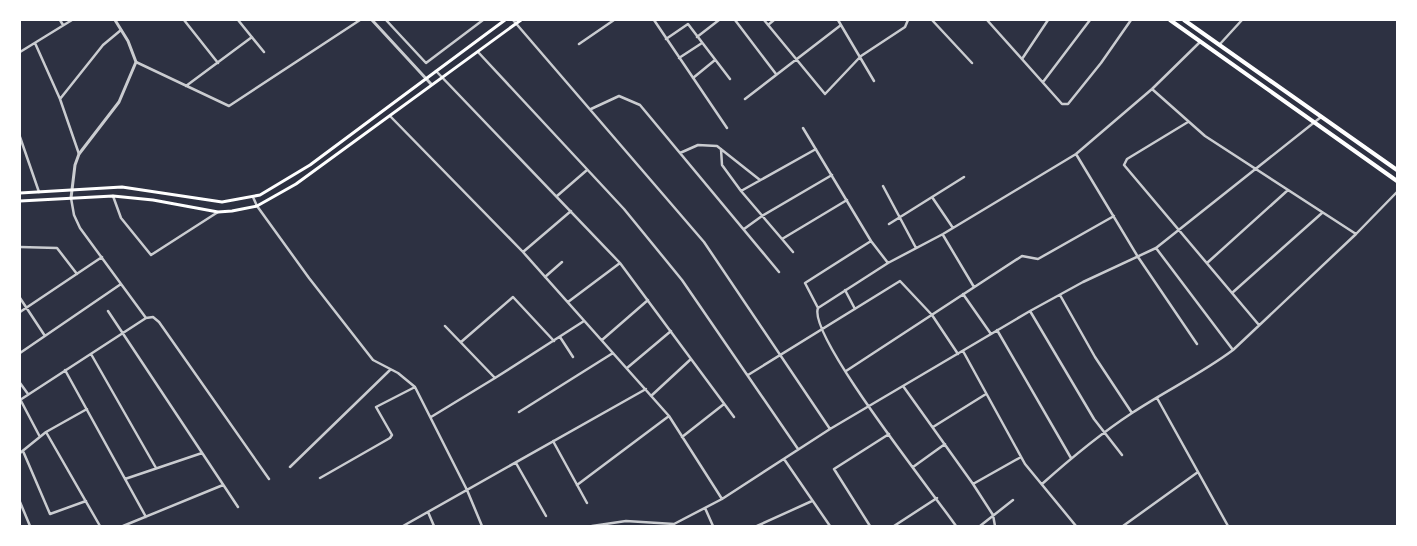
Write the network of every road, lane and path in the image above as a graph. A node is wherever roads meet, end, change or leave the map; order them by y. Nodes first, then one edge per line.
1 (60, 20) edge
2 (72, 20) edge
3 (114, 20) edge
4 (184, 20) edge
5 (238, 20) edge
6 (360, 20) edge
7 (372, 20) edge
8 (386, 20) edge
9 (483, 20) edge
10 (505, 20) edge
11 (512, 20) edge
12 (521, 20) edge
13 (614, 20) edge
14 (654, 20) edge
15 (719, 20) edge
16 (735, 20) edge
17 (764, 20) edge
18 (774, 20) edge
19 (838, 20) edge
20 (908, 20) edge
21 (932, 20) edge
22 (987, 20) edge
23 (1048, 20) edge
24 (1090, 20) edge
25 (1131, 20) edge
26 (1170, 20) edge
27 (1184, 20) edge
28 (1242, 20) edge
29 (515, 24) junction
30 (63, 25) junction
31 (768, 25) junction
32 (842, 25) junction
33 (121, 30) junction
34 (252, 37) junction
35 (698, 37) junction
36 (666, 39) junction
37 (1200, 42) junction
38 (35, 43) junction
39 (579, 44) dead end
40 (702, 44) junction
41 (1219, 45) junction
42 (478, 51) junction
43 (20, 52) edge
44 (264, 52) dead end
45 (861, 56) junction
46 (679, 58) junction
47 (1022, 59) junction
48 (716, 60) junction
49 (796, 60) junction
50 (136, 62) junction
51 (218, 63) junction
52 (972, 63) dead end
53 (436, 71) junction
54 (776, 74) junction
55 (441, 77) junction
56 (426, 78) junction
57 (694, 78) junction
58 (730, 79) dead end
59 (874, 81) dead end
60 (1043, 82) junction
61 (432, 84) junction
62 (186, 86) junction
63 (1152, 89) junction
64 (60, 99) junction
65 (745, 100) dead end
66 (590, 109) junction
67 (389, 116) junction
68 (1321, 117) junction
69 (1188, 122) junction
70 (1315, 124) junction
71 (727, 128) dead end
72 (804, 128) dead end
73 (20, 137) edge
74 (722, 149) junction
75 (816, 149) junction
76 (680, 153) junction
77 (79, 154) junction
78 (1076, 154) junction
79 (587, 170) junction
80 (1257, 170) junction
81 (1397, 170) edge
82 (832, 175) junction
83 (964, 176) dead end
84 (760, 180) junction
85 (1397, 181) edge
86 (883, 186) dead end
87 (73, 189) junction
88 (1288, 190) junction
89 (741, 191) junction
90 (40, 192) junction
91 (1397, 192) edge
92 (20, 193) edge
93 (113, 196) junction
94 (557, 196) junction
95 (253, 197) junction
96 (932, 197) junction
97 (71, 198) junction
98 (847, 200) junction
99 (20, 201) edge
100 (257, 206) junction
101 (571, 210) junction
102 (218, 212) junction
103 (1322, 212) junction
104 (762, 216) junction
105 (1114, 216) junction
106 (900, 217) junction
107 (889, 224) dead end
108 (953, 228) junction
109 (744, 229) junction
110 (1179, 231) junction
111 (943, 234) junction
112 (1356, 234) junction
113 (782, 239) junction
114 (871, 241) junction
115 (20, 247) edge
116 (916, 248) junction
117 (1156, 248) junction
118 (523, 252) junction
119 (793, 252) dead end
120 (102, 257) junction
121 (1138, 257) junction
122 (562, 262) dead end
123 (620, 263) junction
124 (888, 263) junction
125 (1206, 263) junction
126 (779, 272) dead end
127 (77, 274) junction
128 (545, 276) junction
129 (122, 284) junction
130 (974, 287) junction
131 (845, 290) junction
132 (963, 294) junction
133 (1060, 294) junction
134 (1232, 294) junction
135 (20, 298) edge
136 (648, 300) junction
137 (568, 302) junction
138 (26, 308) junction
139 (818, 308) junction
140 (855, 309) junction
141 (108, 311) dead end
142 (1030, 311) junction
143 (20, 312) edge
144 (932, 314) junction
145 (146, 318) junction
146 (585, 321) junction
147 (1259, 325) junction
148 (445, 326) dead end
149 (820, 330) junction
150 (997, 330) junction
151 (671, 331) junction
152 (123, 333) junction
153 (991, 334) junction
154 (45, 336) junction
155 (560, 337) junction
156 (602, 340) junction
157 (554, 341) junction
158 (461, 342) junction
159 (1197, 344) dead end
160 (1232, 350) junction
161 (963, 351) junction
162 (613, 352) junction
163 (20, 353) edge
164 (91, 354) junction
165 (780, 354) junction
166 (958, 354) junction
167 (572, 357) dead end
168 (691, 359) junction
169 (627, 368) junction
170 (65, 370) junction
171 (390, 370) junction
172 (846, 371) junction
173 (748, 375) junction
174 (495, 378) junction
175 (20, 383) edge
176 (903, 386) junction
177 (415, 387) junction
178 (646, 389) junction
179 (28, 394) junction
180 (986, 394) junction
181 (651, 396) junction
182 (1157, 398) junction
183 (20, 400) edge
184 (724, 404) junction
185 (868, 406) junction
186 (87, 410) junction
187 (519, 412) dead end
188 (1132, 413) junction
189 (669, 416) junction
190 (734, 416) dead end
191 (431, 417) junction
192 (933, 427) junction
193 (830, 429) junction
194 (46, 432) junction
195 (889, 434) junction
196 (1105, 434) junction
197 (682, 436) junction
198 (40, 437) junction
199 (553, 441) junction
200 (945, 444) junction
201 (798, 449) junction
202 (21, 452) edge
203 (202, 453) junction
204 (1122, 455) dead end
205 (1021, 457) junction
206 (1071, 458) junction
207 (784, 459) junction
208 (516, 462) junction
209 (290, 467) dead end
210 (913, 467) junction
211 (156, 468) junction
212 (1198, 472) junction
213 (320, 478) dead end
214 (125, 479) junction
215 (270, 479) dead end
216 (223, 484) junction
217 (577, 484) junction
218 (974, 484) junction
219 (1042, 484) junction
220 (467, 490) junction
221 (937, 498) junction
222 (722, 499) junction
223 (1013, 500) dead end
224 (86, 501) junction
225 (812, 501) junction
226 (20, 502) edge
227 (588, 503) dead end
228 (238, 507) dead end
229 (705, 508) junction
230 (428, 512) junction
231 (993, 515) junction
232 (546, 516) dead end
233 (146, 517) junction
234 (901, 521) junction
235 (644, 522) junction
236 (30, 526) edge
237 (100, 526) edge
238 (123, 526) edge
239 (403, 526) edge
240 (434, 526) edge
241 (482, 526) edge
242 (592, 526) edge
243 (643, 526) edge
244 (713, 526) edge
245 (757, 526) edge
246 (830, 526) edge
247 (870, 526) edge
248 (894, 526) edge
249 (904, 526) edge
250 (956, 526) edge
251 (980, 526) edge
252 (995, 526) edge
253 (1076, 526) edge
254 (1123, 526) edge
255 (1228, 526) edge

1 - 30 street
2 - 30 street
3 - 33 street
4 - 51 street
5 - 34 street
6 - 62 street
7 - 56 street
8 - 9 street
10 - 53 main road
11 - 29 street
12 - 29 main road
13 - 39 street
14 - 36 street
15 - 35 street
16 - 54 street
17 - 31 street
18 - 31 street
19 - 32 street
20 - 45 street
21 - 52 street
22 - 47 street
23 - 47 street
24 - 60 street
25 - 60 street
26 - 37 main road
27 - 41 main road
28 - 41 street
29 - 42 main road
29 - 66 street
30 - 38 street
31 - 49 street
32 - 45 street
32 - 49 street
33 - 50 street
33 - 64 street
34 - 44 street
34 - 51 street
35 - 36 street
35 - 40 street
36 - 46 street
37 - 63 street
37 - 70 main road
38 - 43 street
38 - 64 street
40 - 46 street
40 - 48 street
41 - 68 main road
42 - 55 main road
42 - 79 street
45 - 49 street
45 - 59 street
46 - 57 street
47 - 60 street
48 - 57 street
48 - 58 street
49 - 54 street
50 - 62 street
50 - 77 street
51 - 62 street
53 - 55 street
53 - 56 main road
54 - 65 street
55 - 61 main road
55 - 94 street
56 - 61 street
56 - 95 main road
57 - 71 street
61 - 67 main road
63 - 69 street
63 - 78 street
64 - 77 street
66 - 76 street
66 - 165 street
67 - 100 main road
67 - 118 street
68 - 70 street
68 - 81 main road
69 - 80 street
69 - 110 street
70 - 80 street
70 - 85 main road
72 - 75 street
73 - 90 street
74 - 76 street
74 - 84 street
74 - 89 street
75 - 82 street
75 - 84 street
76 - 109 street
77 - 87 street
78 - 105 street
78 - 108 street
79 - 94 street
79 - 173 street
80 - 88 street
80 - 110 street
82 - 98 street
82 - 104 street
83 - 96 street
84 - 89 street
86 - 106 street
87 - 90 main road
87 - 95 main road
87 - 97 street
88 - 103 street
88 - 125 street
89 - 104 street
90 - 92 main road
91 - 112 street
93 - 97 main road
93 - 102 main road
93 - 102 street
94 - 101 street
95 - 100 street
96 - 106 street
96 - 108 street
97 - 99 main road
97 - 120 street
98 - 113 street
98 - 114 street
100 - 102 main road
100 - 171 street
101 - 118 street
101 - 123 street
103 - 112 street
103 - 134 street
104 - 109 street
104 - 113 street
105 - 121 street
105 - 130 street
106 - 107 street
106 - 116 street
108 - 111 street
109 - 126 street
110 - 117 street
110 - 125 street
111 - 116 street
111 - 130 street
112 - 147 street
113 - 119 street
114 - 124 street
114 - 139 street
115 - 127 street
116 - 124 street
117 - 121 street
117 - 160 street
118 - 128 street
120 - 127 street
120 - 129 street
121 - 133 street
121 - 159 street
122 - 128 street
123 - 136 street
123 - 137 street
124 - 131 street
125 - 134 street
127 - 138 street
128 - 137 street
129 - 145 street
129 - 154 street
130 - 132 street
131 - 139 street
131 - 140 street
132 - 144 street
132 - 153 street
133 - 142 street
133 - 188 street
134 - 147 street
135 - 138 street
136 - 151 street
136 - 156 street
137 - 146 street
138 - 143 street
138 - 154 street
139 - 149 street
140 - 144 street
140 - 149 street
141 - 152 street
142 - 150 street
142 - 196 street
144 - 166 street
144 - 172 street
145 - 152 street
145 - 215 street
146 - 155 street
146 - 156 street
147 - 160 street
148 - 158 street
149 - 165 street
149 - 172 street
150 - 153 street
150 - 206 street
151 - 168 street
151 - 169 street
152 - 164 street
152 - 203 street
153 - 161 street
154 - 163 street
155 - 157 street
155 - 167 street
156 - 162 street
157 - 158 street
157 - 174 street
158 - 174 street
160 - 182 street
161 - 166 street
161 - 180 street
162 - 169 street
162 - 187 street
164 - 170 street
164 - 211 street
165 - 173 street
165 - 193 street
166 - 176 street
168 - 181 street
168 - 184 street
169 - 178 street
170 - 179 street
170 - 186 street
171 - 177 street
171 - 209 street
172 - 185 street
173 - 201 street
174 - 191 street
175 - 179 street
176 - 185 street
176 - 192 street
177 - 191 street
177 - 213 street
178 - 181 street
178 - 199 street
179 - 183 street
180 - 192 street
180 - 205 street
181 - 189 street
182 - 188 street
182 - 212 street
183 - 198 street
184 - 190 street
184 - 197 street
185 - 193 street
185 - 195 street
186 - 194 street
186 - 214 street
188 - 196 street
189 - 197 street
189 - 217 street
191 - 220 street
192 - 200 street
193 - 201 street
194 - 198 street
194 - 224 street
195 - 210 street
195 - 247 street
196 - 204 street
196 - 206 street
197 - 222 street
198 - 202 street
199 - 208 street
199 - 217 street
200 - 210 street
200 - 218 street
201 - 207 street
202 - 224 street
203 - 211 street
203 - 216 street
205 - 218 street
205 - 219 street
206 - 219 street
207 - 222 street
207 - 225 street
208 - 220 street
208 - 232 street
210 - 221 street
211 - 214 street
212 - 254 street
212 - 255 street
214 - 233 street
216 - 228 street
216 - 233 street
217 - 227 street
218 - 231 street
219 - 253 street
220 - 230 street
220 - 241 street
221 - 234 street
221 - 250 street
222 - 229 street
223 - 231 street
224 - 237 street
225 - 245 street
225 - 246 street
226 - 236 street
229 - 235 street
229 - 244 street
230 - 239 street
230 - 240 street
231 - 251 street
231 - 252 street
233 - 238 street
234 - 248 street
234 - 249 street
235 - 242 street
235 - 243 street

